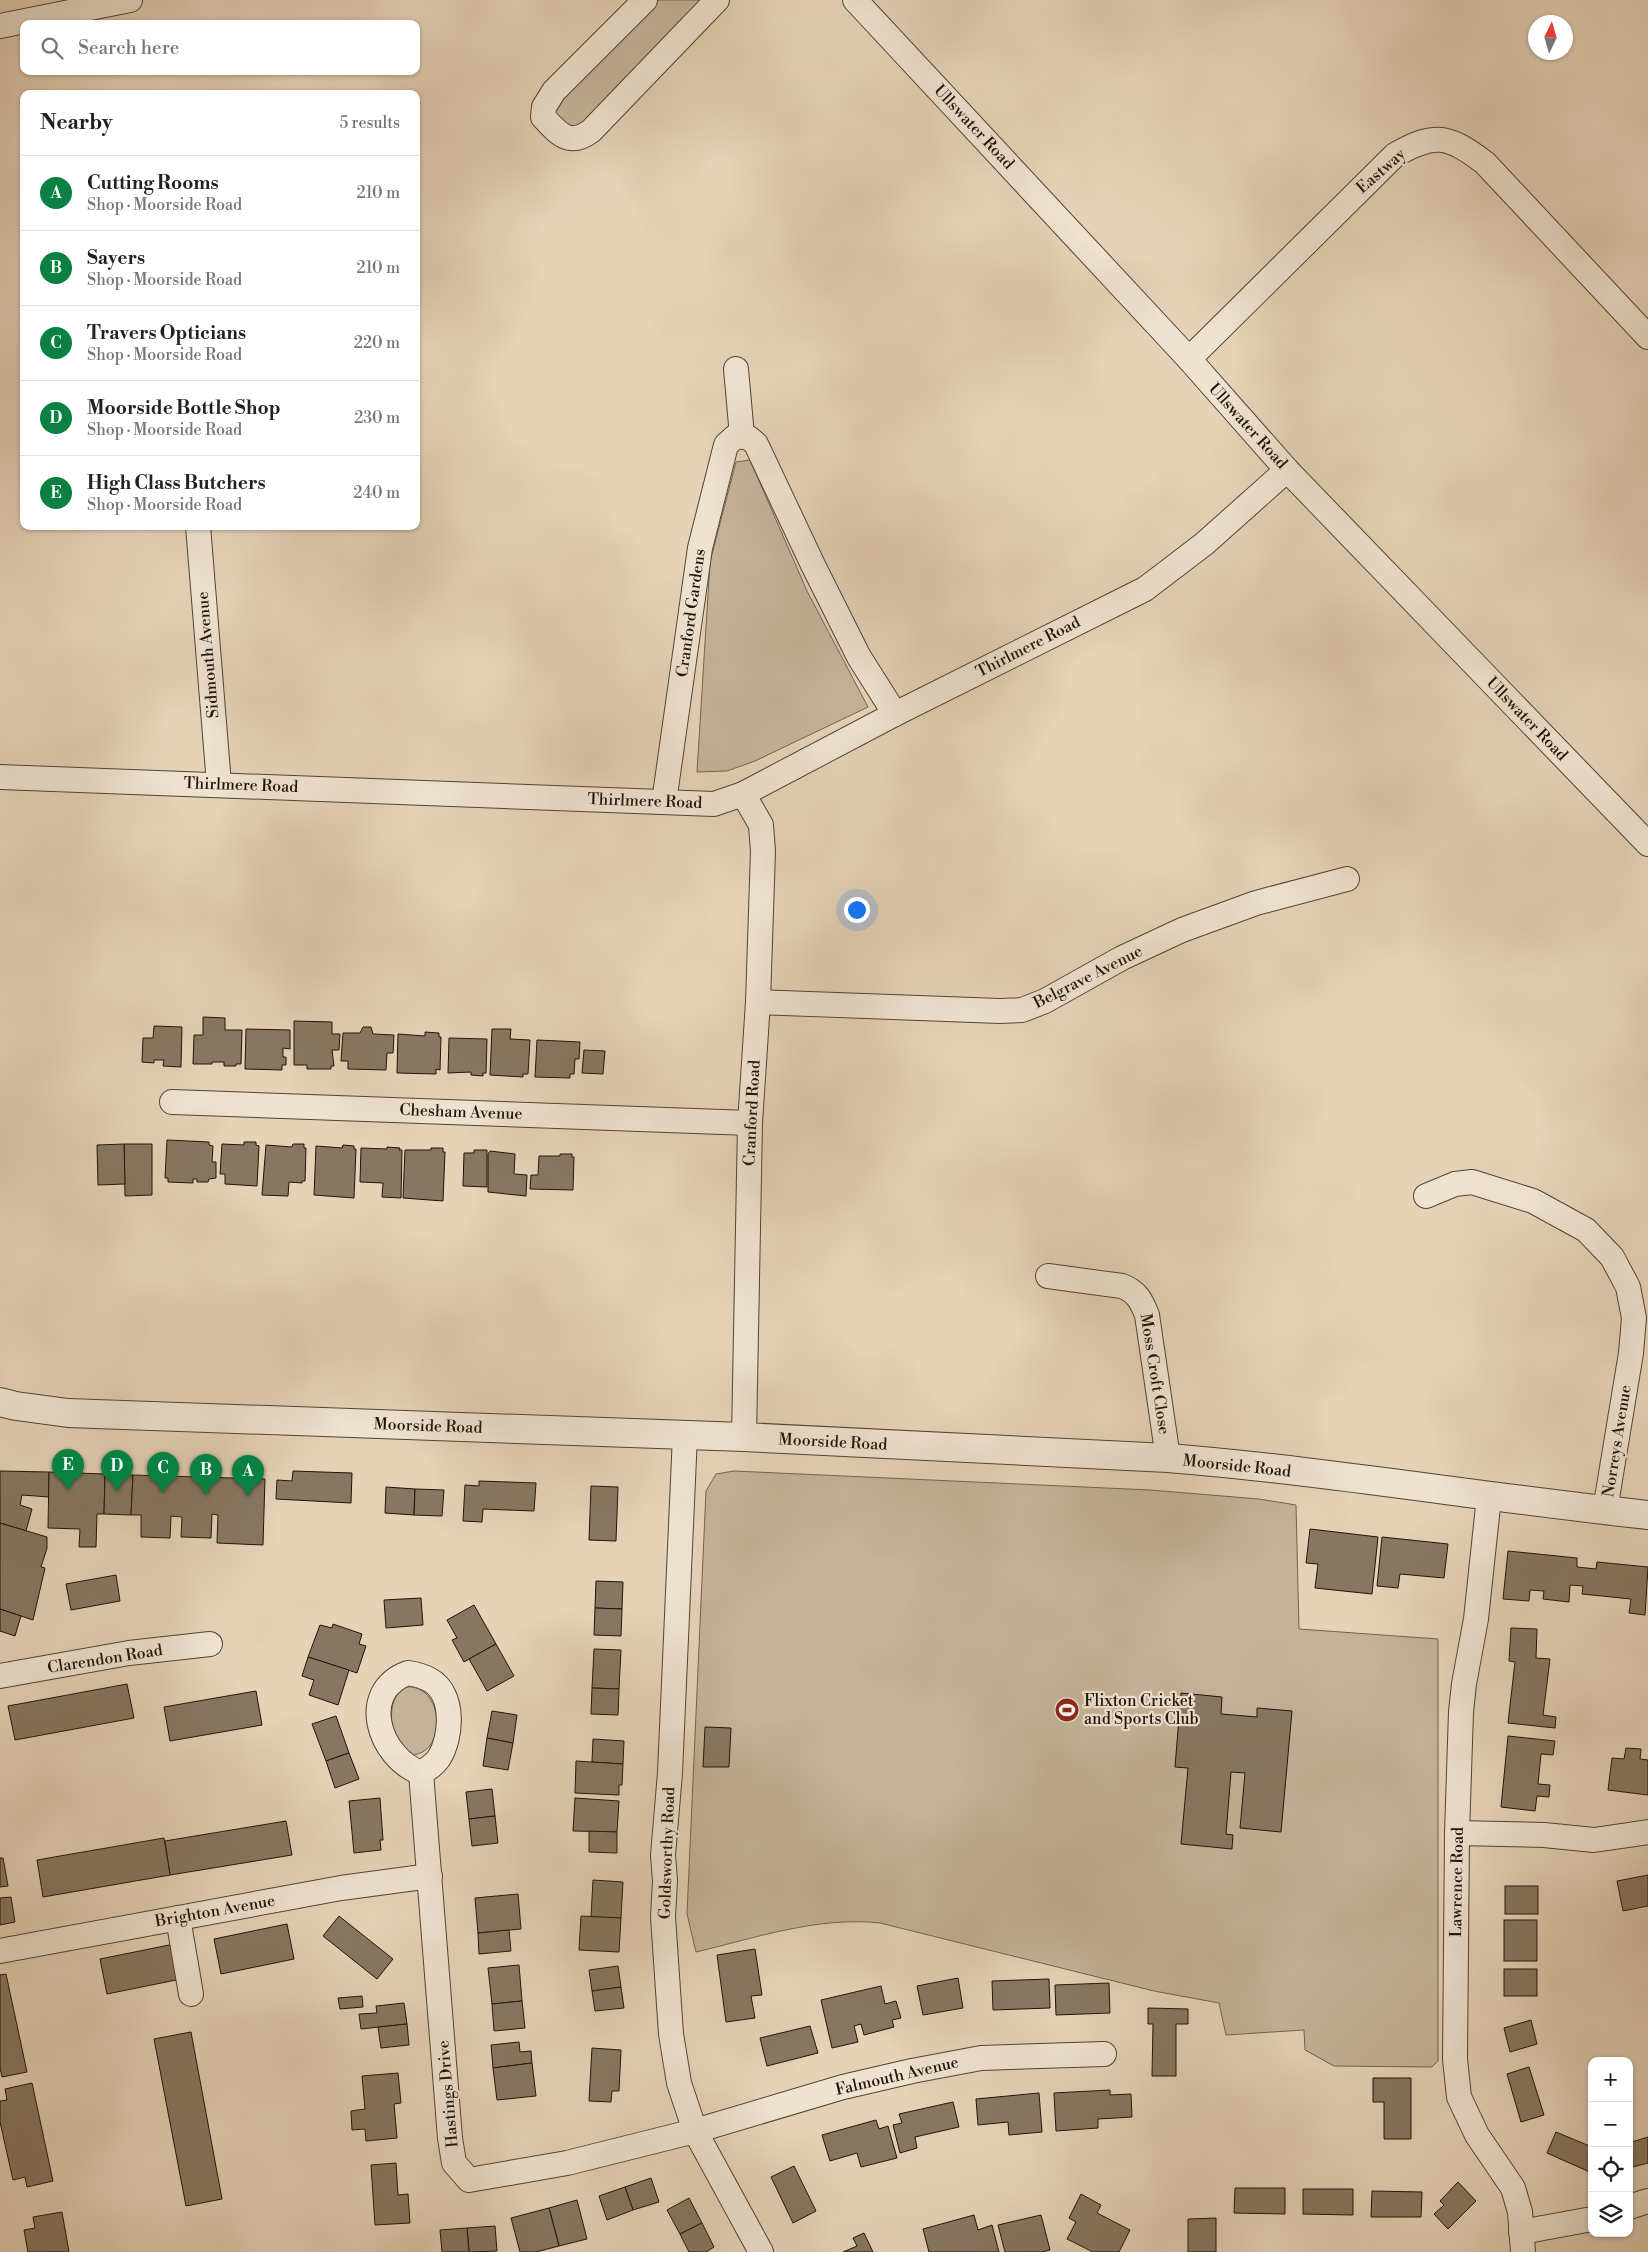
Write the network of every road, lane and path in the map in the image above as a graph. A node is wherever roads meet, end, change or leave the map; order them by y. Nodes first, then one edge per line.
1 (130, 0) edge
2 (645, 0) edge
3 (717, 0) edge
4 (868, 4) edge
5 (30, 20) edge
6 (20, 22) edge
7 (0, 26) edge
8 (1648, 336) edge
9 (1188, 359) junction
10 (736, 369) dead end
11 (742, 436) junction
12 (1287, 470) junction
13 (198, 530) edge
14 (895, 714) junction
15 (0, 776) edge
16 (219, 784) junction
17 (743, 794) junction
18 (664, 802) junction
19 (1647, 840) edge
20 (1347, 879) dead end
21 (758, 1002) junction
22 (172, 1102) dead end
23 (750, 1123) junction
24 (1426, 1196) dead end
25 (1048, 1276) dead end
26 (5, 1407) edge
27 (685, 1435) junction
28 (744, 1437) junction
29 (1168, 1458) junction
30 (1489, 1497) junction
31 (1605, 1510) junction
32 (1648, 1515) edge
33 (210, 1644) dead end
34 (0, 1676) edge
35 (421, 1773) dead end
36 (1457, 1832) junction
37 (1648, 1832) edge
38 (430, 1876) junction
39 (178, 1918) junction
40 (0, 1951) edge
41 (191, 1994) dead end
42 (1104, 2054) dead end
43 (695, 2131) junction
44 (1648, 2201) edge
45 (1633, 2206) edge
46 (1588, 2220) edge
47 (1522, 2242) edge
48 (761, 2252) edge

1 - 5 street
2 - 3 street
4 - 9 street, Ullswater Road
6 - 7 street
8 - 9 street, Eastway
9 - 12 street, Ullswater Road
10 - 11 street
11 - 14 street
11 - 18 street, Cranford Gardens
12 - 14 street, Thirlmere Road
12 - 19 street, Ullswater Road
13 - 16 street, Sidmouth Avenue
14 - 17 street, Thirlmere Road
15 - 16 street, Thirlmere Road
16 - 18 street, Thirlmere Road
17 - 18 street, Thirlmere Road
17 - 21 street, Cranford Road
20 - 21 street, Belgrave Avenue
21 - 23 street, Cranford Road
22 - 23 street, Chesham Avenue
23 - 28 street, Cranford Road
24 - 31 street, Norreys Avenue
25 - 29 street, Moss Croft Close
26 - 27 street, Moorside Road
27 - 28 street, Moorside Road
27 - 43 street, Goldsworthy Road
28 - 29 street, Moorside Road
29 - 30 street, Moorside Road
30 - 31 street, Moorside Road
30 - 36 street, Lawrence Road
31 - 32 street, Moorside Road
33 - 34 street, Clarendon Road
35 - 38 street, Hastings Drive
36 - 37 street
36 - 47 street, Lawrence Road
38 - 39 street, Brighton Avenue
38 - 43 street, Hastings Drive
39 - 40 street, Brighton Avenue
39 - 41 street
42 - 43 street, Falmouth Avenue
43 - 48 street, Goldsworthy Road
44 - 45 street
46 - 47 street

